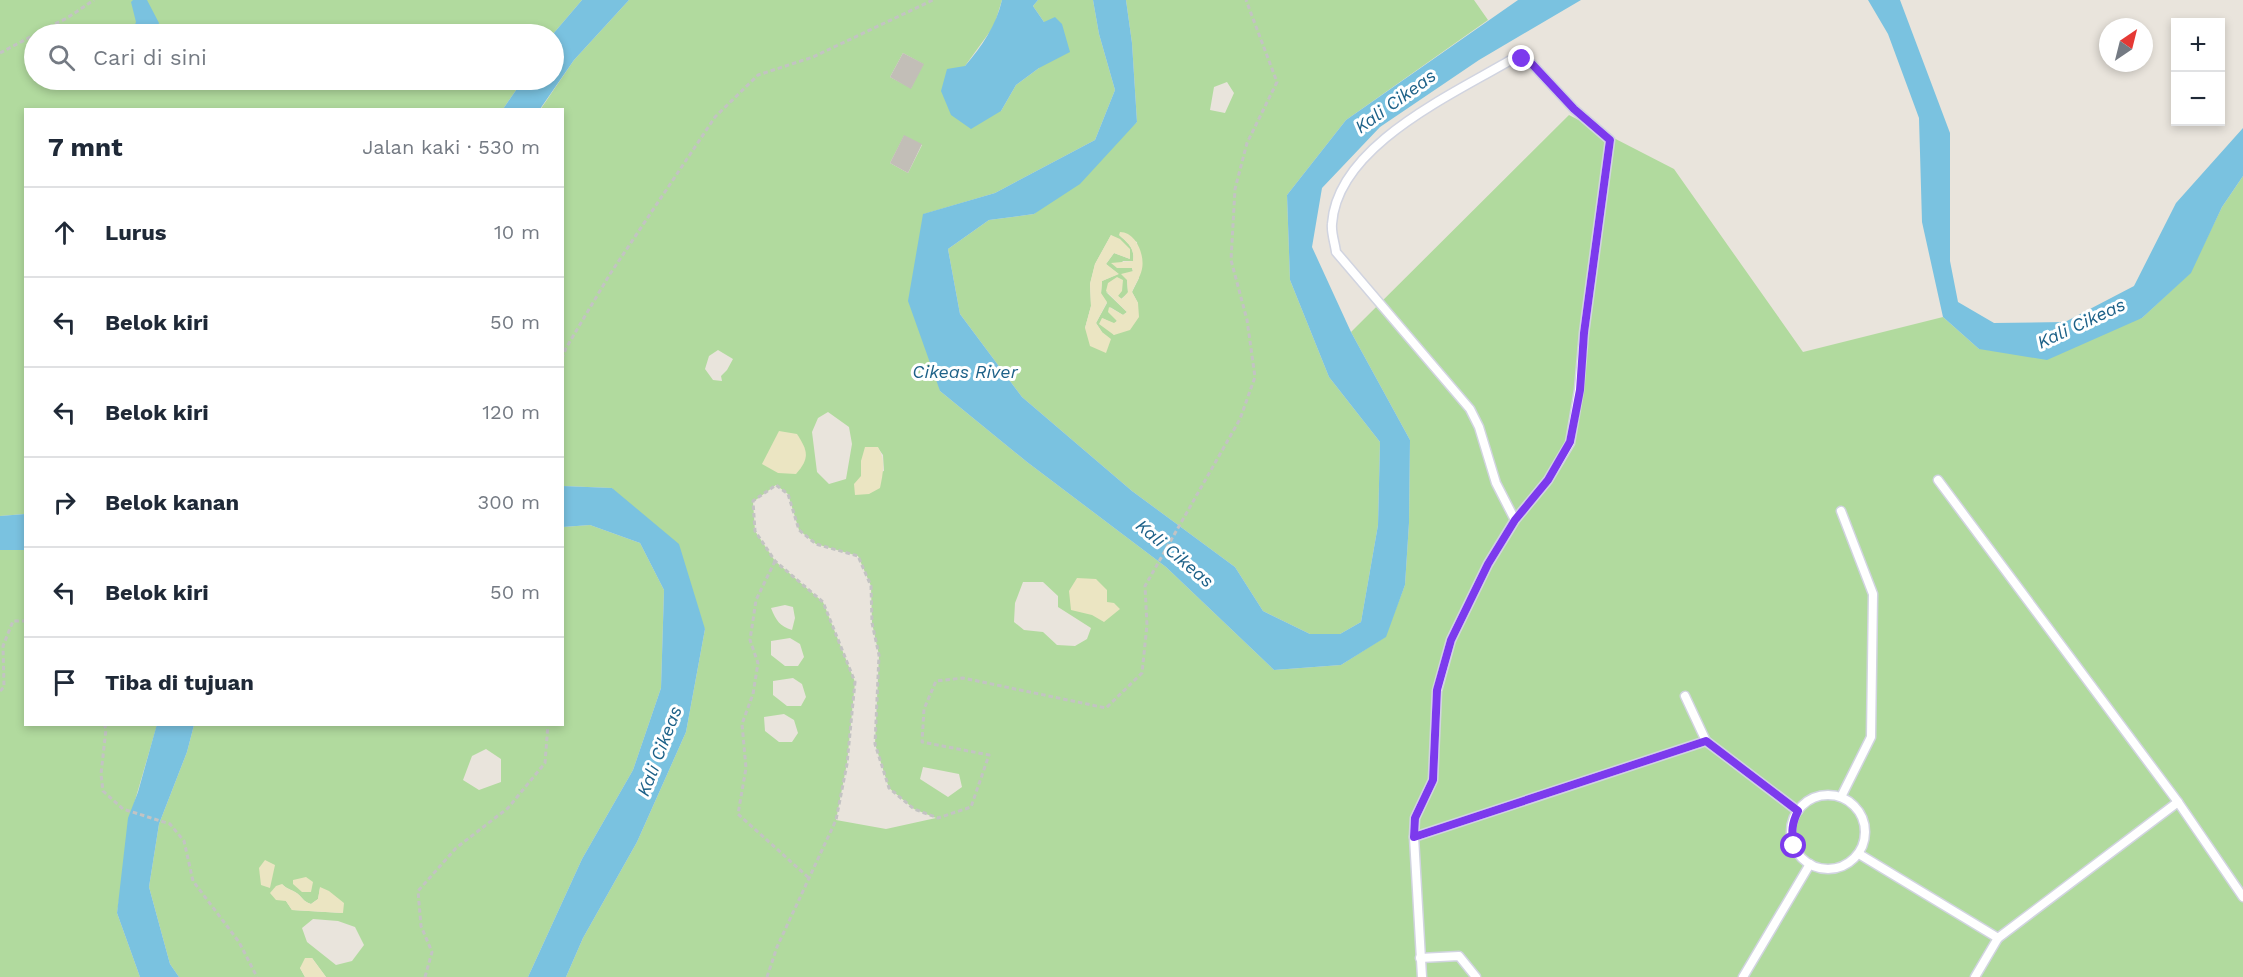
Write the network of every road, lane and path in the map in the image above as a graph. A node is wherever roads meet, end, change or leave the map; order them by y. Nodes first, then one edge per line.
1 (94, 0) edge
2 (933, 0) edge
3 (1246, 0) edge
4 (56, 24) edge
5 (24, 40) edge
6 (0, 52) edge
7 (564, 354) edge
8 (1938, 480) dead end
9 (1841, 511) dead end
10 (1515, 520) junction
11 (775, 561) junction
12 (24, 621) edge
13 (0, 691) edge
14 (1685, 696) dead end
15 (105, 726) edge
16 (548, 726) edge
17 (1706, 741) junction
18 (1841, 797) junction
19 (2178, 802) junction
20 (1798, 811) junction
21 (1414, 837) junction
22 (1859, 854) junction
23 (1810, 864) junction
24 (809, 878) junction
25 (2243, 897) edge
26 (1998, 938) junction
27 (1420, 958) junction
28 (257, 977) edge
29 (425, 977) edge
30 (767, 977) edge
31 (1422, 977) edge
32 (1476, 977) edge
33 (1743, 977) edge
34 (1976, 977) edge

1 - 4 path
2 - 7 path
3 - 11 path
5 - 6 path
8 - 19 lane
9 - 18 lane
10 - 10 lane
10 - 21 lane
11 - 24 path
11 - 24 path
12 - 13 path
14 - 17 lane
15 - 28 path
16 - 29 path
17 - 20 lane
17 - 21 lane
18 - 20 lane
18 - 22 lane
19 - 25 lane
19 - 26 lane
20 - 23 lane
21 - 27 lane
22 - 23 lane
22 - 26 lane
23 - 33 lane
24 - 30 path
26 - 34 lane
27 - 31 lane
27 - 32 lane

